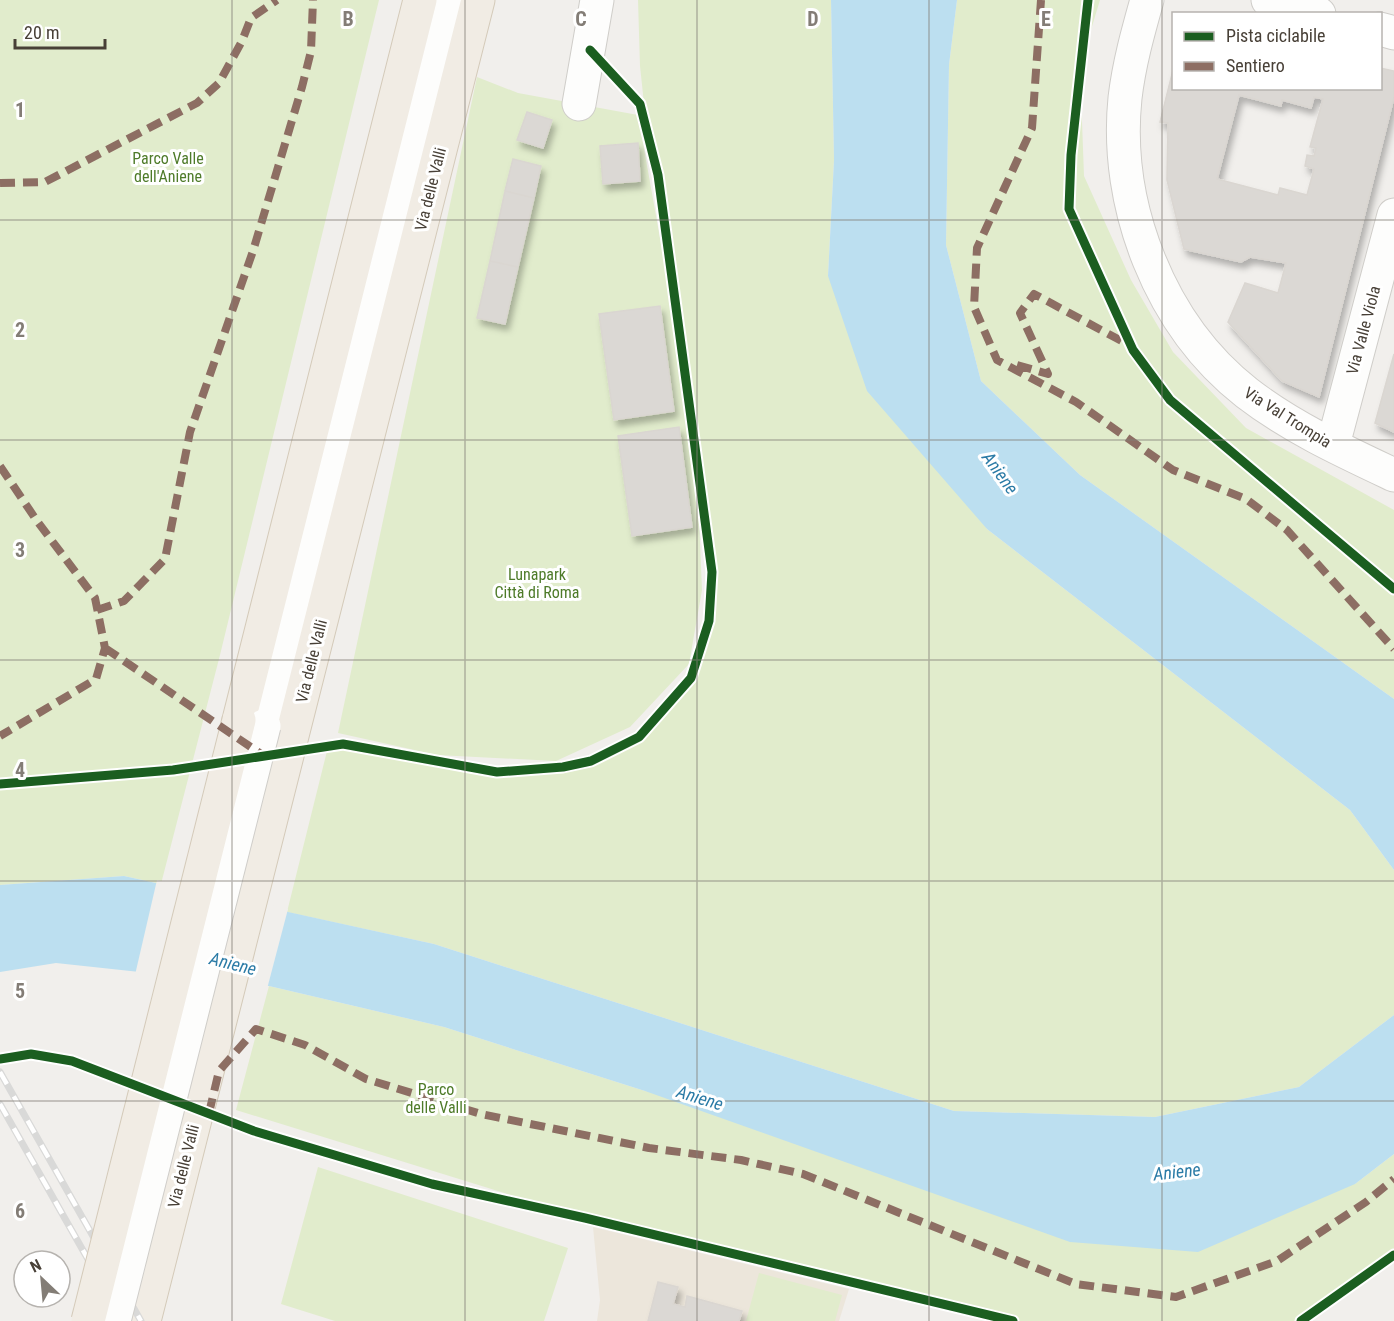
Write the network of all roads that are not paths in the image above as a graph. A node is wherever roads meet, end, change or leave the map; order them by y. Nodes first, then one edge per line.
1 (420, 0) edge
2 (446, 0) edge
3 (478, 0) edge
4 (597, 0) edge
5 (1147, 0) edge
6 (1268, 0) edge
7 (1312, 12) edge
8 (579, 104) dead end
9 (1394, 215) edge
10 (1333, 445) junction
11 (1394, 475) edge
12 (265, 726) junction
13 (88, 1321) edge
14 (114, 1321) edge
15 (144, 1321) edge

1 - 12 main road, Via delle Valli
2 - 12 street, Via delle Valli
3 - 12 main road, Via delle Valli
4 - 8 street
5 - 10 street, Via Val Trompia
6 - 7 street
9 - 10 street, Via Valle Viola
10 - 11 street, Via Val Trompia
12 - 13 main road, Via delle Valli, bridge
12 - 14 street, Via delle Valli, bridge
12 - 15 main road, Via delle Valli

